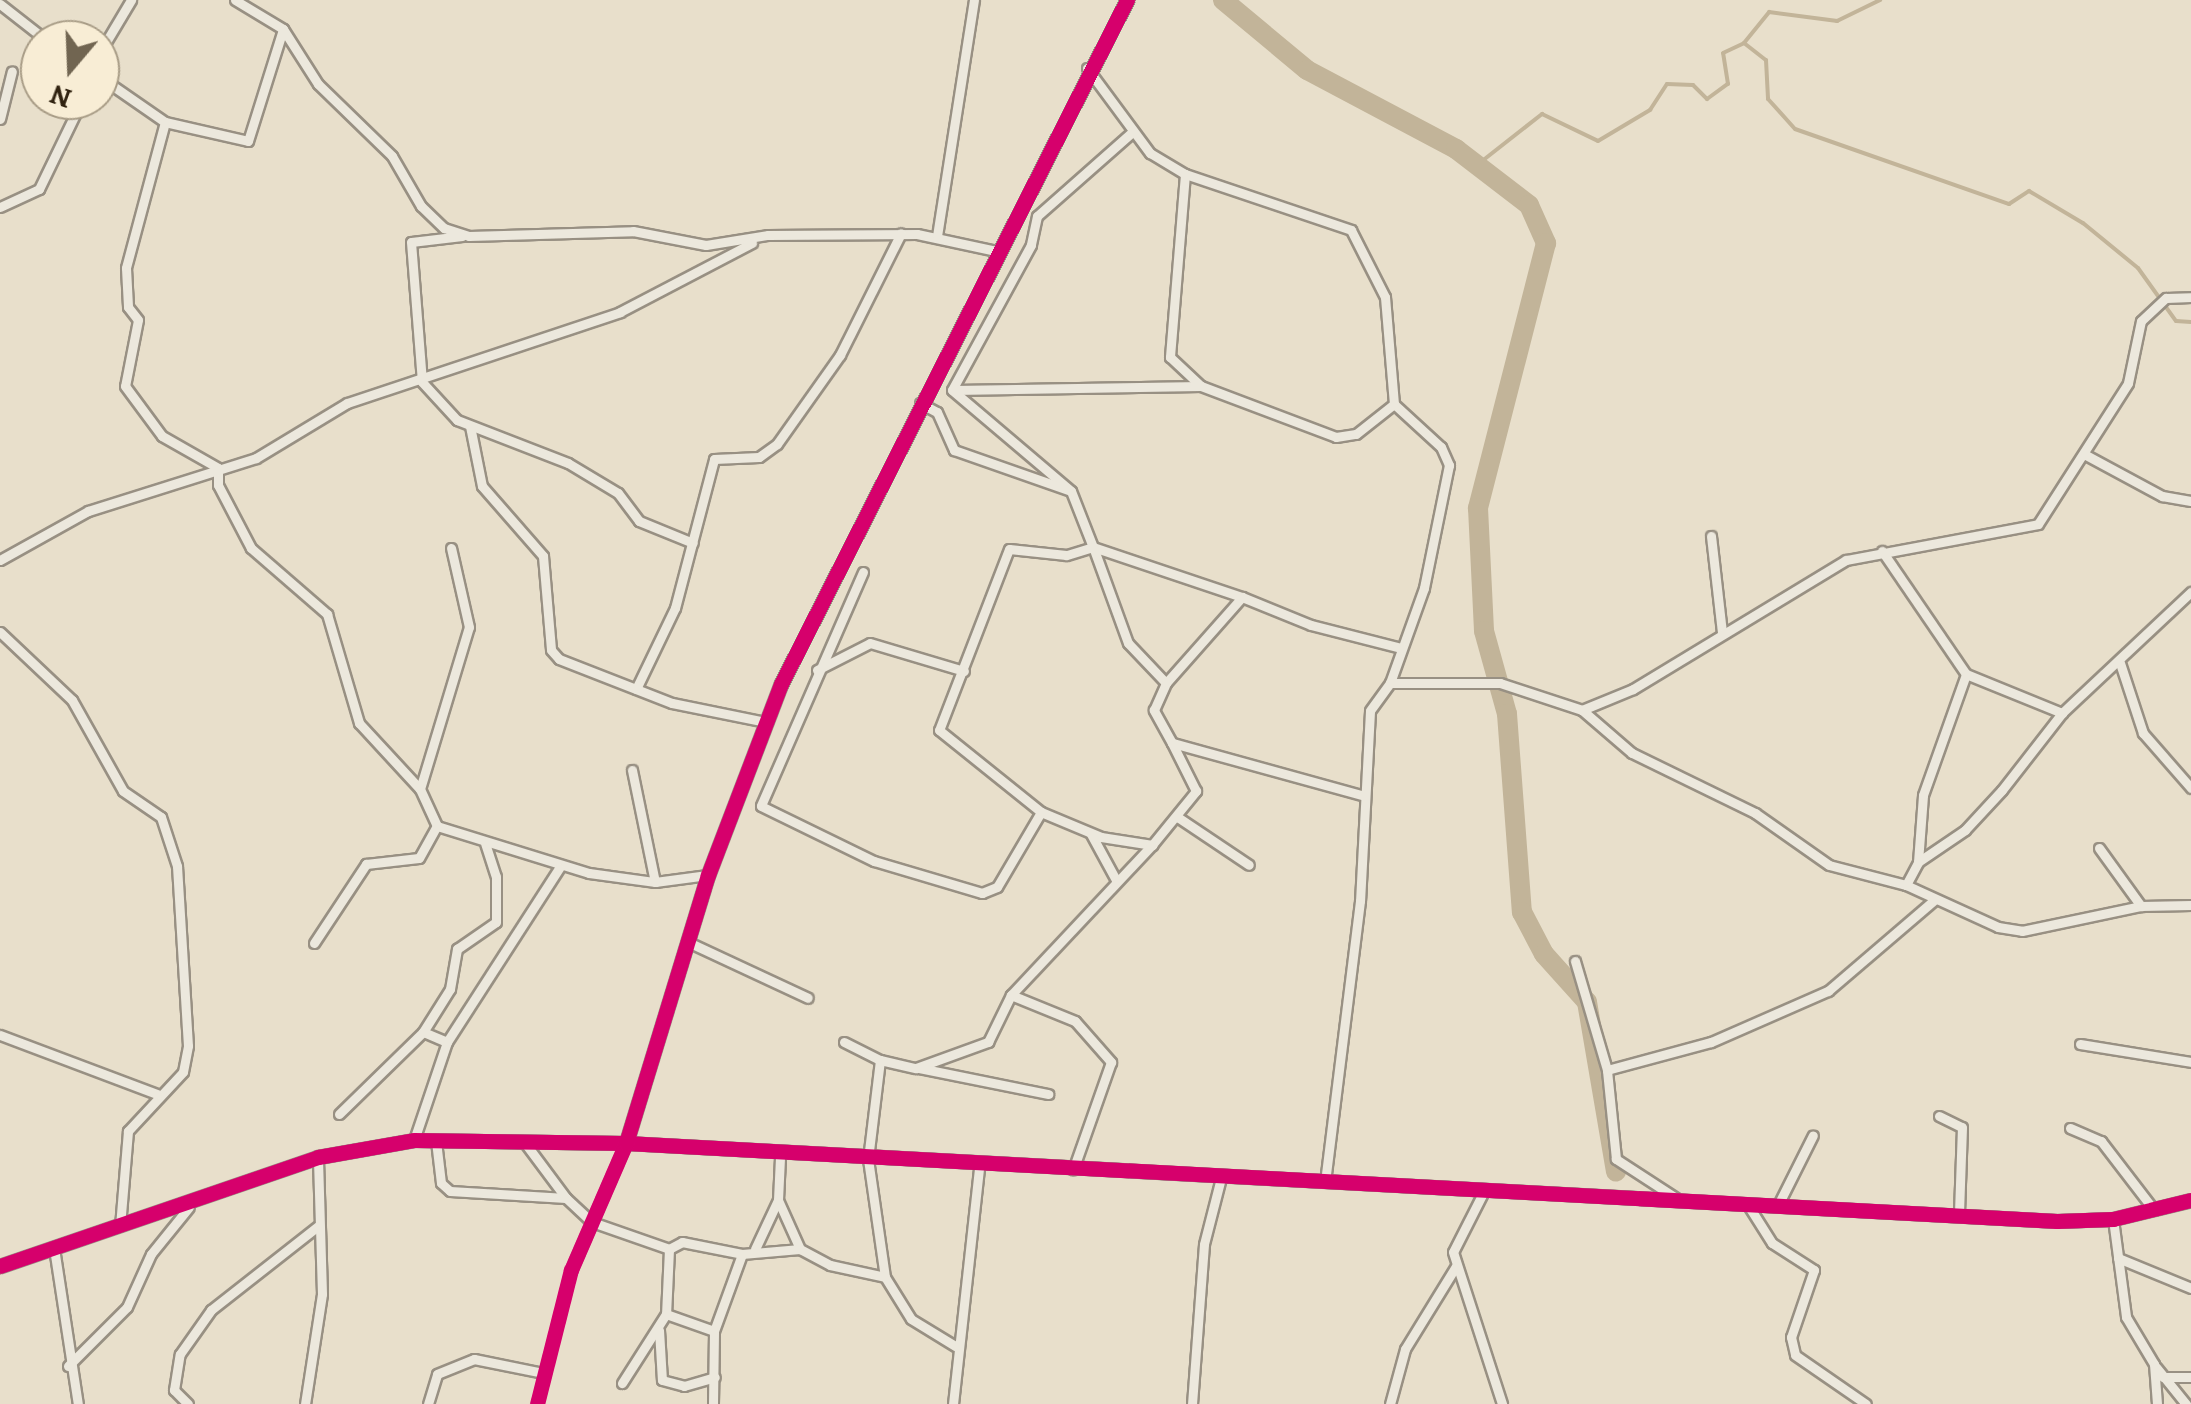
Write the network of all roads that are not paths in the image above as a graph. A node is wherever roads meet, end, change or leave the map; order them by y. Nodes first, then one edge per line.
1 (236, 0) edge
2 (974, 0) edge
3 (1127, 0) edge
4 (0, 4) edge
5 (20, 20) edge
6 (283, 28) junction
7 (1087, 68) junction
8 (12, 71) dead end
9 (120, 91) edge
10 (0, 119) edge
11 (72, 120) edge
12 (165, 122) junction
13 (1130, 134) junction
14 (1185, 174) junction
15 (0, 206) edge
16 (902, 233) junction
17 (768, 235) junction
18 (470, 236) junction
19 (938, 236) junction
20 (996, 250) junction
21 (2191, 298) edge
22 (422, 382) junction
23 (1202, 386) junction
24 (952, 390) junction
25 (920, 403) junction
26 (1394, 404) junction
27 (470, 426) junction
28 (2084, 454) junction
29 (218, 468) junction
30 (1071, 491) junction
31 (2191, 501) edge
32 (1711, 536) dead end
33 (693, 543) junction
34 (1094, 547) junction
35 (451, 548) dead end
36 (1882, 550) junction
37 (0, 560) edge
38 (863, 572) dead end
39 (2191, 592) edge
40 (1242, 597) junction
41 (0, 632) edge
42 (1722, 633) junction
43 (1401, 648) junction
44 (2120, 663) junction
45 (817, 671) junction
46 (964, 671) junction
47 (1966, 674) junction
48 (1166, 683) junction
49 (1390, 683) junction
50 (636, 689) junction
51 (1582, 710) junction
52 (2062, 713) junction
53 (767, 717) junction
54 (794, 722) junction
55 (1172, 743) junction
56 (632, 770) dead end
57 (420, 788) junction
58 (2191, 788) edge
59 (1365, 796) junction
60 (1041, 812) junction
61 (1179, 818) junction
62 (438, 826) junction
63 (1090, 832) junction
64 (485, 844) junction
65 (1152, 845) junction
66 (2099, 848) dead end
67 (1918, 862) junction
68 (1249, 865) dead end
69 (559, 868) junction
70 (708, 876) junction
71 (1116, 880) junction
72 (655, 882) junction
73 (1906, 885) junction
74 (1934, 900) junction
75 (2191, 905) edge
76 (2142, 906) junction
77 (314, 942) dead end
78 (688, 942) junction
79 (1575, 960) dead end
80 (1011, 994) junction
81 (808, 998) dead end
82 (423, 1032) junction
83 (0, 1034) edge
84 (446, 1042) junction
85 (844, 1042) dead end
86 (2080, 1044) dead end
87 (880, 1060) junction
88 (2191, 1062) edge
89 (916, 1068) junction
90 (1607, 1070) junction
91 (156, 1094) junction
92 (1048, 1094) dead end
93 (340, 1114) dead end
94 (1939, 1116) dead end
95 (2070, 1128) dead end
96 (1813, 1136) dead end
97 (414, 1140) junction
98 (436, 1141) junction
99 (524, 1143) junction
100 (626, 1143) junction
101 (318, 1157) junction
102 (780, 1157) junction
103 (868, 1159) junction
104 (979, 1167) junction
105 (1072, 1173) junction
106 (1221, 1178) junction
107 (1326, 1182) junction
108 (1484, 1192) junction
109 (566, 1198) junction
110 (1676, 1198) junction
111 (778, 1200) junction
112 (2191, 1200) edge
113 (1748, 1205) junction
114 (1777, 1206) junction
115 (190, 1207) junction
116 (2154, 1210) junction
117 (1958, 1215) junction
118 (2113, 1220) junction
119 (592, 1222) junction
120 (120, 1226) junction
121 (318, 1226) junction
122 (54, 1248) junction
123 (669, 1249) junction
124 (755, 1249) junction
125 (800, 1249) junction
126 (742, 1254) junction
127 (2118, 1258) junction
128 (0, 1266) edge
129 (1456, 1266) junction
130 (885, 1277) junction
131 (2191, 1288) edge
132 (666, 1314) junction
133 (659, 1330) junction
134 (714, 1331) junction
135 (955, 1346) junction
136 (2154, 1364) junction
137 (68, 1366) junction
138 (543, 1373) junction
139 (2163, 1376) junction
140 (715, 1377) junction
141 (2191, 1377) edge
142 (622, 1383) dead end
143 (78, 1404) edge
144 (188, 1404) edge
145 (305, 1404) edge
146 (428, 1404) edge
147 (538, 1404) edge
148 (713, 1404) edge
149 (954, 1404) edge
150 (1192, 1404) edge
151 (1390, 1404) edge
152 (1502, 1404) edge
153 (1866, 1404) edge
154 (2157, 1404) edge
155 (2186, 1404) edge

1 - 6 street
2 - 19 street
3 - 7 street
4 - 5 street
6 - 12 street
6 - 18 street
7 - 13 street
7 - 20 street
8 - 10 street
9 - 12 street
11 - 15 street
12 - 29 street
13 - 14 street
13 - 24 street
14 - 23 street
14 - 26 street
16 - 17 street
16 - 19 street
16 - 33 street
17 - 18 street
17 - 22 street
18 - 22 street
19 - 20 street
20 - 25 street
21 - 28 street
22 - 27 street
22 - 29 street
23 - 24 street
23 - 26 street
24 - 30 street
25 - 30 street
25 - 53 street
26 - 43 street
27 - 33 street
27 - 50 street
28 - 31 street
28 - 36 street
29 - 37 street
29 - 57 street
30 - 34 street
32 - 42 street
33 - 50 street
34 - 40 street
34 - 46 street
34 - 48 street
35 - 57 street
36 - 42 street
36 - 47 street
38 - 45 street
39 - 44 street
40 - 43 street
40 - 48 street
41 - 91 street
42 - 51 street
43 - 49 street
44 - 52 street
44 - 58 street
45 - 46 street
45 - 54 street
46 - 60 street
47 - 52 street
47 - 67 street
48 - 55 street
49 - 51 street
49 - 59 street
50 - 53 street
51 - 73 street
52 - 67 street
53 - 54 street
53 - 70 street
54 - 60 street
55 - 59 street
55 - 61 street
56 - 72 street
57 - 62 street
59 - 107 street
60 - 63 street
61 - 65 street
61 - 68 street
62 - 64 street
62 - 77 street
63 - 65 street
63 - 71 street
64 - 69 street
64 - 82 street
65 - 71 street
66 - 76 street
67 - 73 street
69 - 72 street
69 - 84 street
70 - 72 street
70 - 78 street
71 - 80 street
73 - 74 street
74 - 76 street
74 - 90 street
75 - 76 street
78 - 81 street
78 - 100 street
79 - 90 street
80 - 89 street
80 - 105 street
82 - 84 street
82 - 93 street
83 - 91 street
84 - 97 street
85 - 87 street
86 - 88 street
87 - 89 street
87 - 103 street
89 - 92 street
90 - 110 street
91 - 120 street
94 - 117 street
95 - 116 street
96 - 114 street
97 - 98 street
97 - 101 street
98 - 99 street
98 - 109 street
99 - 100 street
99 - 109 street
100 - 102 street
100 - 119 street
101 - 115 street
101 - 121 street
102 - 103 street
102 - 111 street
103 - 104 street
103 - 130 street
104 - 105 street
104 - 135 street
105 - 106 street
106 - 107 street
106 - 150 street
107 - 108 street
108 - 110 street
108 - 129 street
109 - 119 street
110 - 113 street
111 - 124 street
111 - 125 street
112 - 116 street
113 - 114 street
113 - 153 street
114 - 117 street
115 - 120 street
115 - 137 street
116 - 118 street
117 - 118 street
118 - 127 street
119 - 123 street
119 - 138 street
120 - 122 street
121 - 144 street
121 - 145 street
122 - 128 street
122 - 137 street
123 - 126 street
123 - 132 street
124 - 125 street
124 - 126 street
125 - 130 street
126 - 134 street
127 - 131 street
127 - 136 street
129 - 151 street
129 - 152 street
130 - 135 street
132 - 133 street
132 - 134 street
133 - 140 street
133 - 142 street
134 - 140 street
135 - 149 street
136 - 139 street
136 - 154 street
137 - 143 street
138 - 146 street
138 - 147 street
139 - 141 street
139 - 155 street
140 - 148 street

